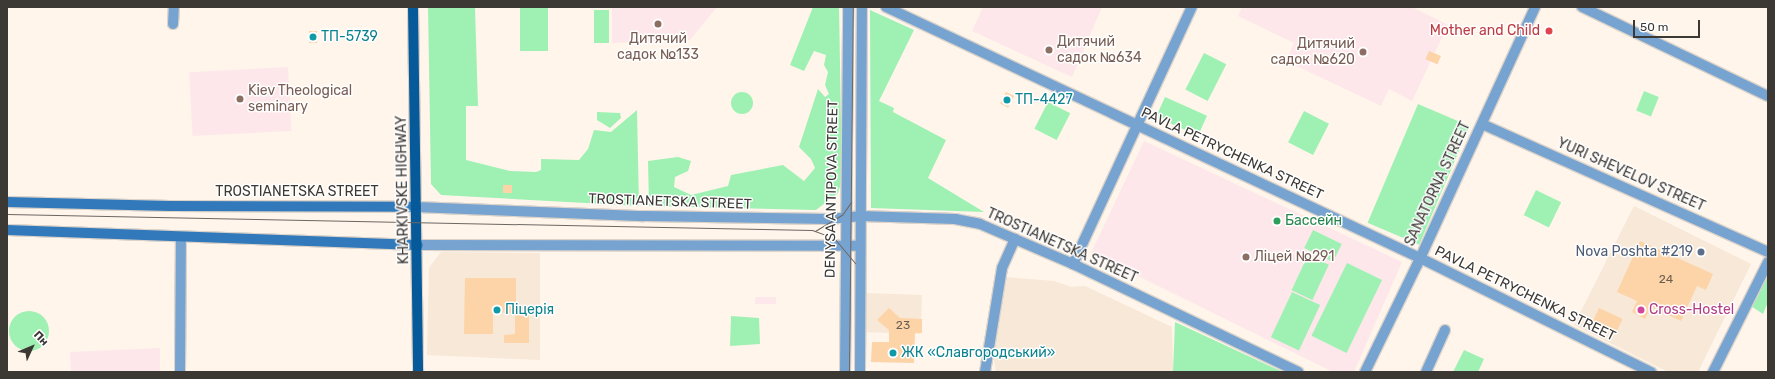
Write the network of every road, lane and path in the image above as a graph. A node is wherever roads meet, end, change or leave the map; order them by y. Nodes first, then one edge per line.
1 (174, 7) edge
2 (413, 7) edge
3 (848, 7) edge
4 (862, 7) edge
5 (886, 7) edge
6 (1192, 7) edge
7 (1534, 7) edge
8 (1582, 7) edge
9 (173, 24) dead end
10 (1768, 96) edge
11 (1482, 124) junction
12 (1138, 125) junction
13 (7, 202) edge
14 (416, 206) junction
15 (860, 216) junction
16 (846, 218) junction
17 (7, 230) edge
18 (181, 237) junction
19 (1015, 239) junction
20 (418, 245) junction
21 (845, 246) junction
22 (860, 246) junction
23 (1768, 252) edge
24 (1420, 258) junction
25 (1768, 262) edge
26 (1073, 264) junction
27 (1445, 330) dead end
28 (180, 372) edge
29 (418, 372) edge
30 (845, 372) edge
31 (860, 372) edge
32 (985, 372) edge
33 (1298, 372) edge
34 (1365, 372) edge
35 (1426, 372) edge
36 (1651, 372) edge
37 (1713, 372) edge

1 - 9 street
2 - 14 main road, KHARKIVSKE HIGHWAY
3 - 16 street, DENYSA ANTIPOVA STREET
4 - 15 street, DENYSA ANTIPOVA STREET
5 - 12 street, PAVLA PETRYCHENKA STREET
6 - 12 street
7 - 11 street, SANATORNA STREET
8 - 10 street
11 - 23 street, YURI SHEVELOV STREET
11 - 24 street, SANATORNA STREET
12 - 24 street, PAVLA PETRYCHENKA STREET
12 - 26 street
13 - 14 main road, TROSTIANETSKA STREET
14 - 16 street, TROSTIANETSKA STREET
14 - 20 main road, KHARKIVSKE HIGHWAY
15 - 16 street, TROSTIANETSKA STREET
15 - 19 street, TROSTIANETSKA STREET
15 - 22 street, DENYSA ANTIPOVA STREET
16 - 21 street, DENYSA ANTIPOVA STREET
17 - 18 main road
18 - 20 main road
18 - 28 street
19 - 26 street, TROSTIANETSKA STREET
19 - 32 street
20 - 21 street
20 - 29 main road, KHARKIVSKE HIGHWAY
21 - 22 street
21 - 30 street, DENYSA ANTIPOVA STREET
22 - 31 street, DENYSA ANTIPOVA STREET
24 - 34 street, SANATORNA STREET
24 - 36 street, PAVLA PETRYCHENKA STREET
25 - 37 street
26 - 33 street, TROSTIANETSKA STREET
27 - 35 street

